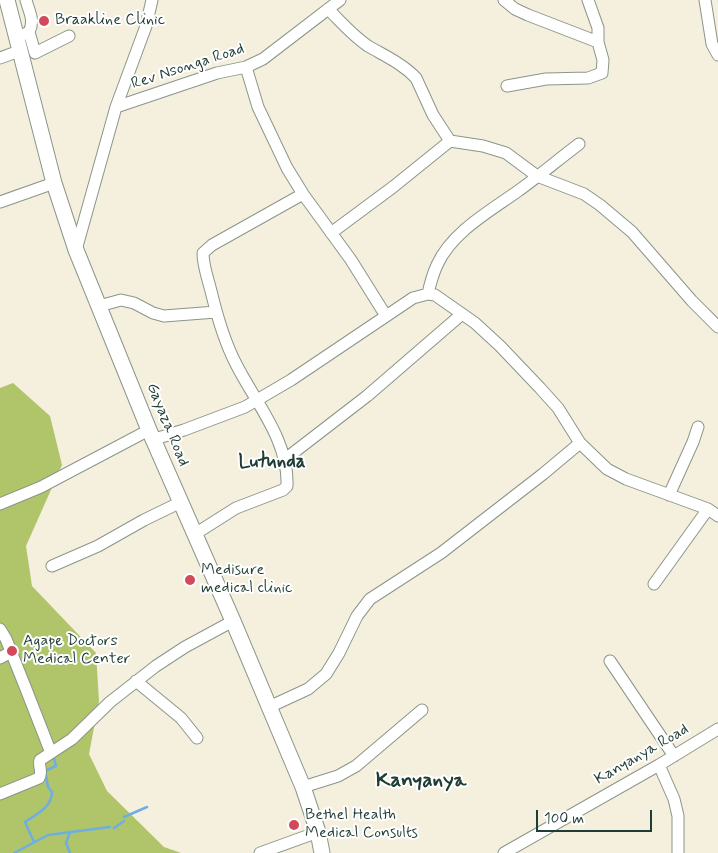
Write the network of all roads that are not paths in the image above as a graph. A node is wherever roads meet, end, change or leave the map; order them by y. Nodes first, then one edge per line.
1 (8, 0) edge
2 (26, 0) edge
3 (152, 0) edge
4 (340, 0) edge
5 (504, 0) edge
6 (588, 0) edge
7 (706, 5) edge
8 (718, 7) edge
9 (328, 9) junction
10 (69, 36) dead end
11 (22, 40) junction
12 (598, 42) junction
13 (718, 55) edge
14 (0, 58) edge
15 (246, 66) junction
16 (507, 86) dead end
17 (116, 107) junction
18 (450, 141) junction
19 (579, 144) dead end
20 (537, 176) junction
21 (54, 182) junction
22 (303, 194) junction
23 (0, 202) edge
24 (331, 233) junction
25 (76, 250) junction
26 (428, 294) junction
27 (99, 306) junction
28 (216, 312) junction
29 (462, 314) junction
30 (386, 316) junction
31 (718, 327) edge
32 (257, 399) junction
33 (698, 427) dead end
34 (152, 434) junction
35 (580, 443) junction
36 (284, 460) junction
37 (669, 495) junction
38 (181, 502) junction
39 (0, 504) edge
40 (708, 509) junction
41 (718, 516) edge
42 (195, 534) junction
43 (52, 566) dead end
44 (654, 584) dead end
45 (233, 621) junction
46 (0, 630) edge
47 (11, 652) junction
48 (0, 658) edge
49 (610, 661) dead end
50 (136, 681) junction
51 (269, 707) junction
52 (422, 710) dead end
53 (718, 729) edge
54 (197, 738) dead end
55 (51, 753) junction
56 (674, 756) junction
57 (659, 765) junction
58 (304, 787) junction
59 (0, 794) edge
60 (318, 832) junction
61 (260, 853) edge
62 (322, 853) edge
63 (504, 853) edge
64 (678, 853) edge

1 - 11 main road, Gayaza Road
2 - 11 street
3 - 17 street
4 - 9 street, Rev Nsonga Road
5 - 12 street
6 - 12 street
7 - 8 street
7 - 13 street
9 - 15 street, Rev Nsonga Road
9 - 18 street
10 - 11 street
11 - 14 street
11 - 21 main road, Gayaza Road
12 - 16 street
15 - 17 street, Rev Nsonga Road
15 - 22 street
17 - 25 street
18 - 20 street
18 - 24 street
19 - 20 street
20 - 26 street
20 - 31 street
21 - 23 street
21 - 25 main road, Gayaza Road
22 - 24 street
22 - 28 street
24 - 30 street
25 - 27 main road, Gayaza Road
26 - 29 street
26 - 30 street
27 - 28 street
27 - 34 main road, Gayaza Road
28 - 32 street
29 - 35 street
29 - 36 street
30 - 32 street
32 - 34 street
32 - 36 street
33 - 37 street
34 - 38 main road, Gayaza Road
34 - 39 street
35 - 37 street
35 - 51 street
36 - 42 street
37 - 40 street
38 - 42 main road, Gayaza Road
38 - 43 street
40 - 41 street
40 - 44 street
42 - 45 main road, Gayaza Road
45 - 50 street
45 - 51 main road, Gayaza Road
46 - 47 street
47 - 48 street
47 - 55 street
49 - 56 street
50 - 54 street
50 - 55 street
51 - 58 main road, Gayaza Road
52 - 58 street
53 - 56 street, Kanyanya Road
55 - 59 street
56 - 57 street, Kanyanya Road
57 - 63 street, Kanyanya Road
57 - 64 street
58 - 60 main road, Gayaza Road
60 - 61 street
60 - 62 main road, Gayaza Road

